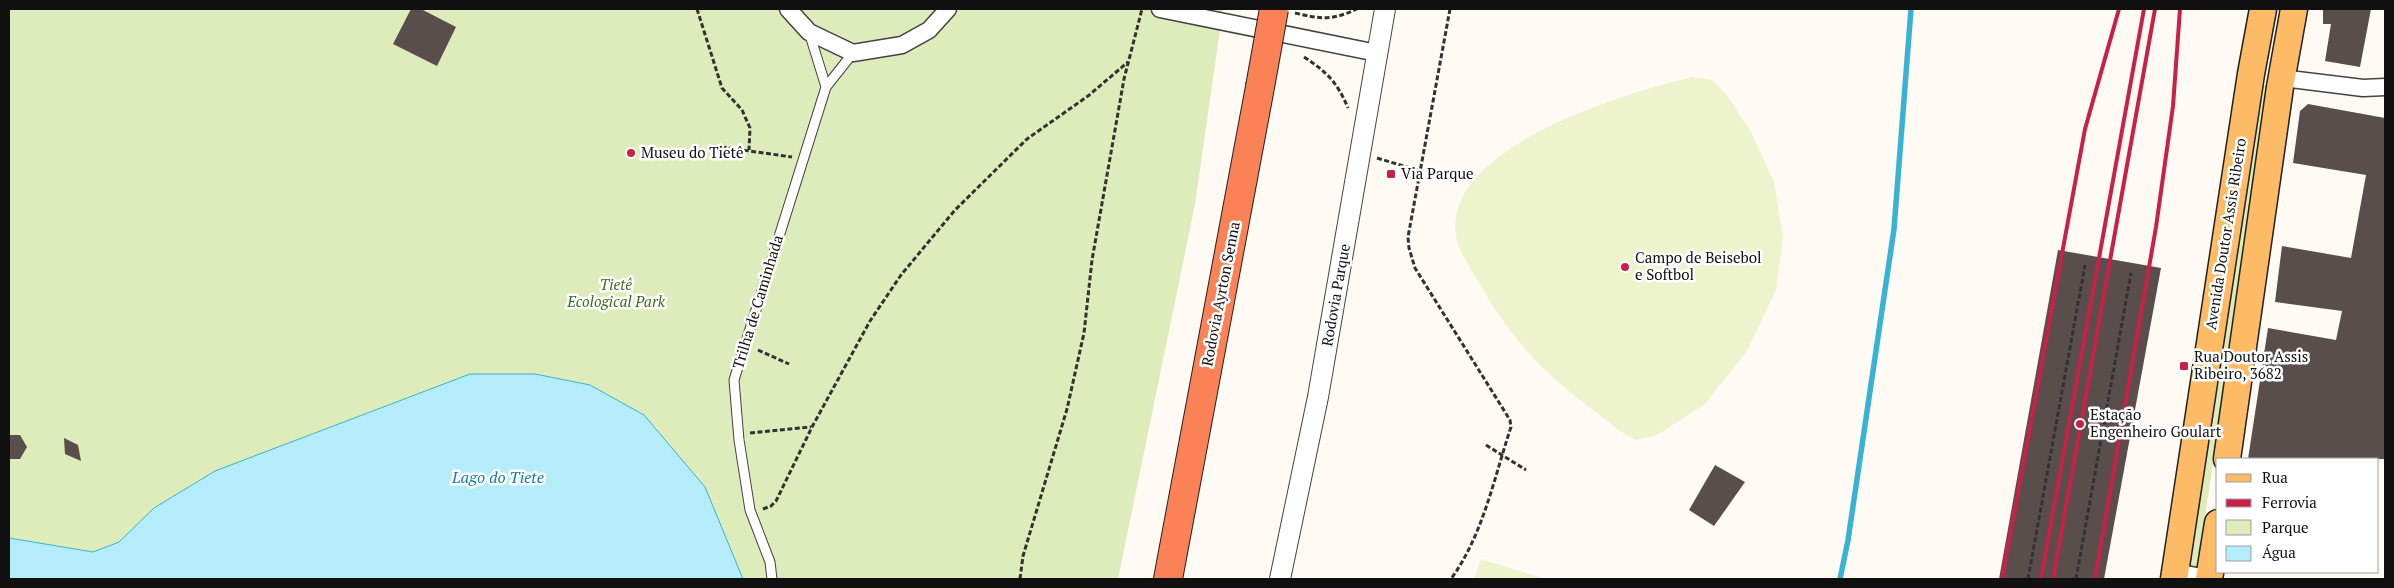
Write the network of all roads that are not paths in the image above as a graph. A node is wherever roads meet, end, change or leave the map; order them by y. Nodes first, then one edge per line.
1 (788, 9) edge
2 (948, 9) edge
3 (1160, 9) edge
4 (1385, 9) edge
5 (2263, 9) edge
6 (2294, 9) edge
7 (1280, 10) edge
8 (809, 32) junction
9 (853, 53) junction
10 (1376, 53) junction
11 (2282, 78) junction
12 (826, 87) junction
13 (2385, 87) edge
14 (2227, 458) edge
15 (2216, 539) edge
16 (2174, 576) edge
17 (772, 579) edge
18 (1168, 579) edge
19 (1280, 579) edge
20 (2211, 579) edge

1 - 8 street
2 - 9 street
3 - 10 street
4 - 10 street, Rodovia Parque
5 - 16 main road, Avenida Doutor Assis Ribeiro
6 - 11 main road, Avenida Doutor Assis Ribeiro
7 - 18 highway, Rodovia Ayrton Senna, bridge
8 - 9 street
8 - 12 lane
9 - 12 lane, Trilha de Caminhada
10 - 19 street, Rodovia Parque
11 - 13 street
11 - 14 main road, Avenida Doutor Assis Ribeiro
12 - 17 lane, Trilha de Caminhada
15 - 20 main road
16 - 20 street

